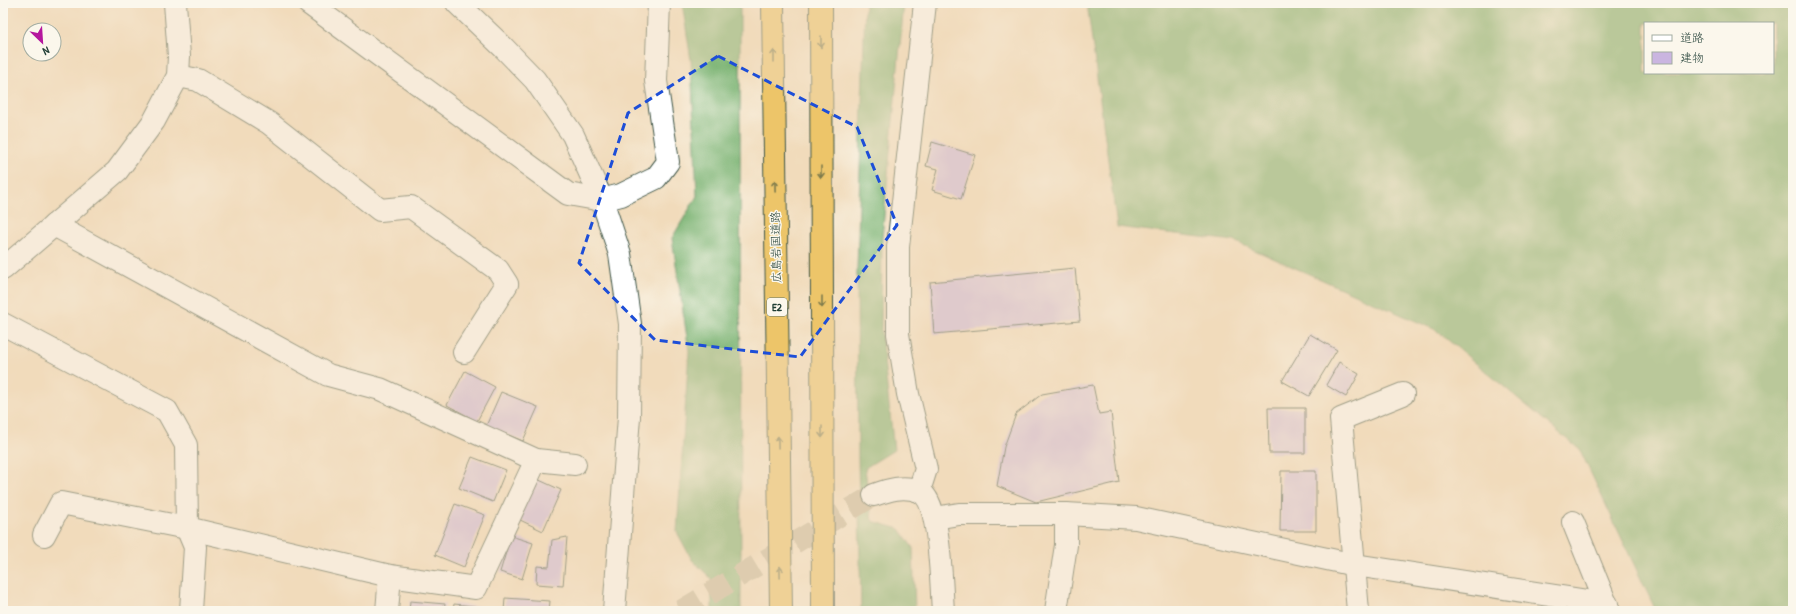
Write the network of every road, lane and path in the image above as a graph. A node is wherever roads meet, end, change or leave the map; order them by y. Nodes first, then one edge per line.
1 (175, 3) edge
2 (308, 3) edge
3 (457, 3) edge
4 (659, 3) edge
5 (773, 3) edge
6 (821, 3) edge
7 (925, 3) edge
8 (334, 10) edge
9 (178, 76) junction
10 (602, 200) junction
11 (54, 225) junction
12 (3, 269) edge
13 (3, 324) edge
14 (464, 352) dead end
15 (1403, 394) dead end
16 (536, 460) junction
17 (575, 464) dead end
18 (919, 491) junction
19 (874, 495) tunnel mouth
20 (1066, 514) junction
21 (934, 518) junction
22 (1573, 522) dead end
23 (187, 528) junction
24 (44, 535) dead end
25 (1355, 565) junction
26 (390, 576) junction
27 (1608, 608) edge
28 (191, 611) edge
29 (387, 611) edge
30 (614, 611) edge
31 (781, 611) edge
32 (823, 611) edge
33 (943, 611) edge
34 (1056, 611) edge
35 (1358, 611) edge

1 - 9 street
2 - 8 street
3 - 10 street
4 - 10 street
31 -> 5 highway, 広島岩国道路 / E2
6 -> 32 highway
7 - 18 street
8 - 10 street
9 - 11 street
9 - 14 street
10 - 30 street
11 - 12 street
11 - 16 street
13 - 23 street
15 - 25 street
16 - 17 street
16 - 26 street
18 - 19 street
18 - 21 street
20 - 21 street
20 - 25 street
20 - 34 street
21 - 33 street
22 - 27 street
23 - 24 street
23 - 26 street
23 - 28 street
25 - 27 street
25 - 35 street
26 - 29 street

